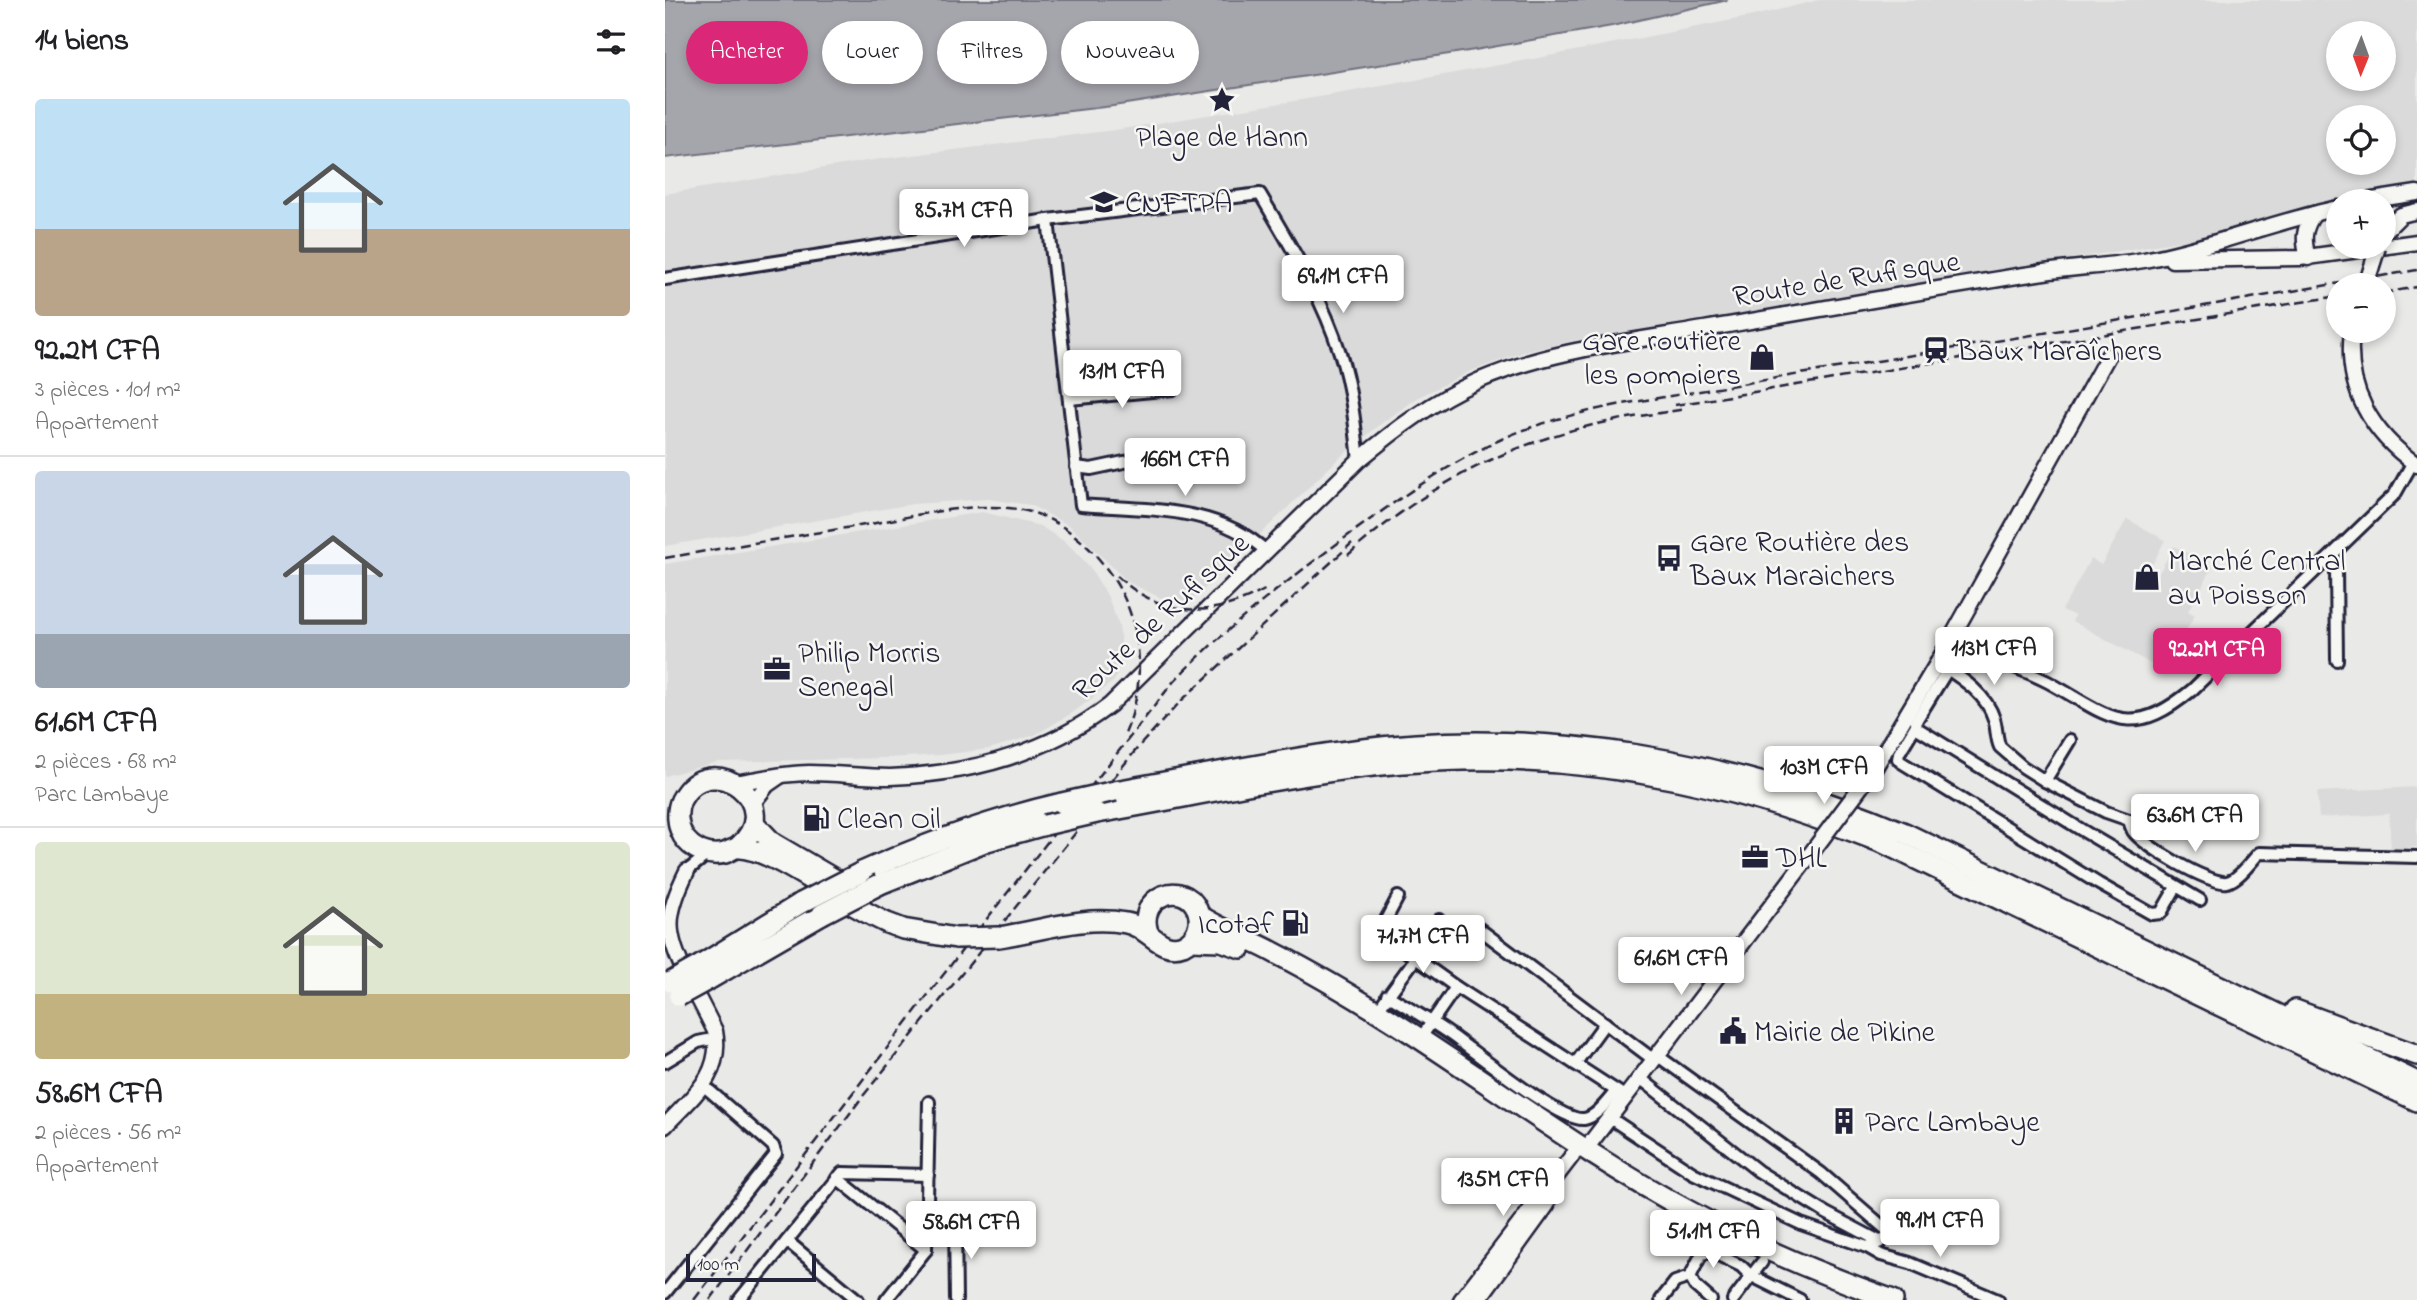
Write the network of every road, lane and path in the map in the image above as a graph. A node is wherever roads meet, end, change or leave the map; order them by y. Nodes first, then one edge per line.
1 (2417, 193) edge
2 (2396, 196) edge
3 (2326, 211) edge
4 (2417, 211) edge
5 (2314, 214) junction
6 (1048, 220) junction
7 (2396, 220) edge
8 (2417, 242) edge
9 (2308, 258) junction
10 (2142, 260) junction
11 (665, 279) edge
12 (2351, 343) edge
13 (2108, 356) dead end
14 (1173, 389) dead end
15 (1069, 399) junction
16 (1171, 457) dead end
17 (1359, 460) junction
18 (2415, 463) edge
19 (1076, 467) junction
20 (1267, 552) junction
21 (2328, 560) junction
22 (1948, 643) junction
23 (2337, 660) dead end
24 (1943, 666) junction
25 (1916, 725) junction
26 (2070, 740) dead end
27 (781, 775) junction
28 (2045, 781) junction
29 (735, 783) junction
30 (673, 800) edge
31 (753, 813) junction
32 (2129, 820) junction
33 (672, 824) edge
34 (2189, 826) dead end
35 (691, 845) junction
36 (738, 847) junction
37 (709, 853) junction
38 (2417, 857) edge
39 (687, 870) junction
40 (2176, 887) junction
41 (1398, 897) dead end
42 (2200, 900) dead end
43 (1150, 905) junction
44 (1199, 915) junction
45 (1439, 920) dead end
46 (1474, 925) dead end
47 (1003, 931) junction
48 (960, 932) junction
49 (1149, 932) junction
50 (667, 936) edge
51 (1191, 940) junction
52 (1415, 959) junction
53 (705, 973) junction
54 (2212, 982) junction
55 (1456, 987) junction
56 (670, 992) edge
57 (1382, 1003) junction
58 (1432, 1022) junction
59 (1605, 1023) junction
60 (717, 1038) junction
61 (1420, 1039) junction
62 (2417, 1055) edge
63 (1656, 1058) junction
64 (665, 1062) edge
65 (1575, 1063) junction
66 (2346, 1068) junction
67 (1640, 1078) junction
68 (2417, 1082) edge
69 (703, 1084) junction
70 (1621, 1094) junction
71 (2417, 1101) edge
72 (929, 1102) dead end
73 (2417, 1114) edge
74 (1610, 1118) junction
75 (665, 1126) edge
76 (1579, 1156) junction
77 (928, 1175) junction
78 (837, 1178) junction
79 (927, 1209) junction
80 (787, 1241) junction
81 (1881, 1242) junction
82 (1867, 1247) junction
83 (926, 1250) junction
84 (1756, 1268) junction
85 (1690, 1277) junction
86 (665, 1293) edge
87 (740, 1300) edge
88 (858, 1300) edge
89 (885, 1300) edge
90 (956, 1300) edge
91 (1461, 1300) edge
92 (1478, 1300) edge
93 (1661, 1300) edge
94 (1711, 1300) edge
95 (1733, 1300) edge
96 (1800, 1300) edge
97 (1857, 1300) edge
98 (1893, 1300) edge
99 (1998, 1300) edge

1 - 2 main road
3 - 5 main road, Route de Rufisque
4 - 7 main road
5 - 9 main road
5 - 10 main road, Route de Rufisque
6 - 11 street
6 - 15 street
6 - 17 street
8 - 9 main road, Route de Rufisque
9 - 10 main road, Route de Rufisque
10 - 17 main road, Route de Rufisque
12 - 18 main road
13 - 22 main road
14 - 15 street
15 - 19 street
16 - 19 street
17 - 20 main road, Route de Rufisque
18 - 21 street
19 - 20 street
20 - 27 main road, Route de Rufisque
21 - 22 street
21 - 23 street
22 - 24 main road
24 - 25 street
24 - 28 street
24 - 63 main road, bridge
25 - 40 street
25 - 40 street
26 - 28 street
27 - 29 main road, Route de Rufisque
27 - 31 main road
28 - 32 street
29 - 30 highway
29 - 31 highway
30 - 33 highway
31 - 36 highway
31 - 48 highway
32 - 34 street
32 - 38 street
33 - 35 highway
35 - 37 highway
35 - 39 street
36 - 37 highway
36 - 48 highway
37 - 39 street
39 - 50 main road
40 - 42 street
41 - 52 street
43 - 44 highway
43 - 47 highway
43 - 49 highway
44 - 51 highway
44 - 57 highway
45 - 52 street
46 - 59 street
47 - 48 highway, bridge
47 - 49 highway
49 - 51 highway
50 - 60 main road
51 - 76 highway
52 - 55 street
52 - 57 street
53 - 54 highway, bridge
53 - 56 highway, bridge
53 - 66 highway, bridge
54 - 62 highway
54 - 68 highway
55 - 58 street
55 - 65 street
57 - 58 street
57 - 61 highway
58 - 61 street
58 - 70 street
59 - 63 street
59 - 65 street
60 - 64 street
60 - 69 main road
61 - 76 highway
63 - 67 main road
63 - 81 street
65 - 70 street
66 - 71 highway
66 - 73 highway
67 - 70 main road
67 - 81 street
69 - 75 main road
69 - 86 street
70 - 74 main road
72 - 77 street
74 - 76 main road
74 - 82 street
76 - 84 highway
76 - 91 main road
76 - 92 main road
76 - 98 highway
77 - 78 street
77 - 79 street
78 - 80 street
78 - 83 street
79 - 83 street
79 - 90 street
80 - 87 street
80 - 88 street
81 - 82 street
82 - 99 street
83 - 89 street
84 - 85 street
84 - 95 street
84 - 96 street
84 - 97 highway
85 - 93 street
85 - 94 street

